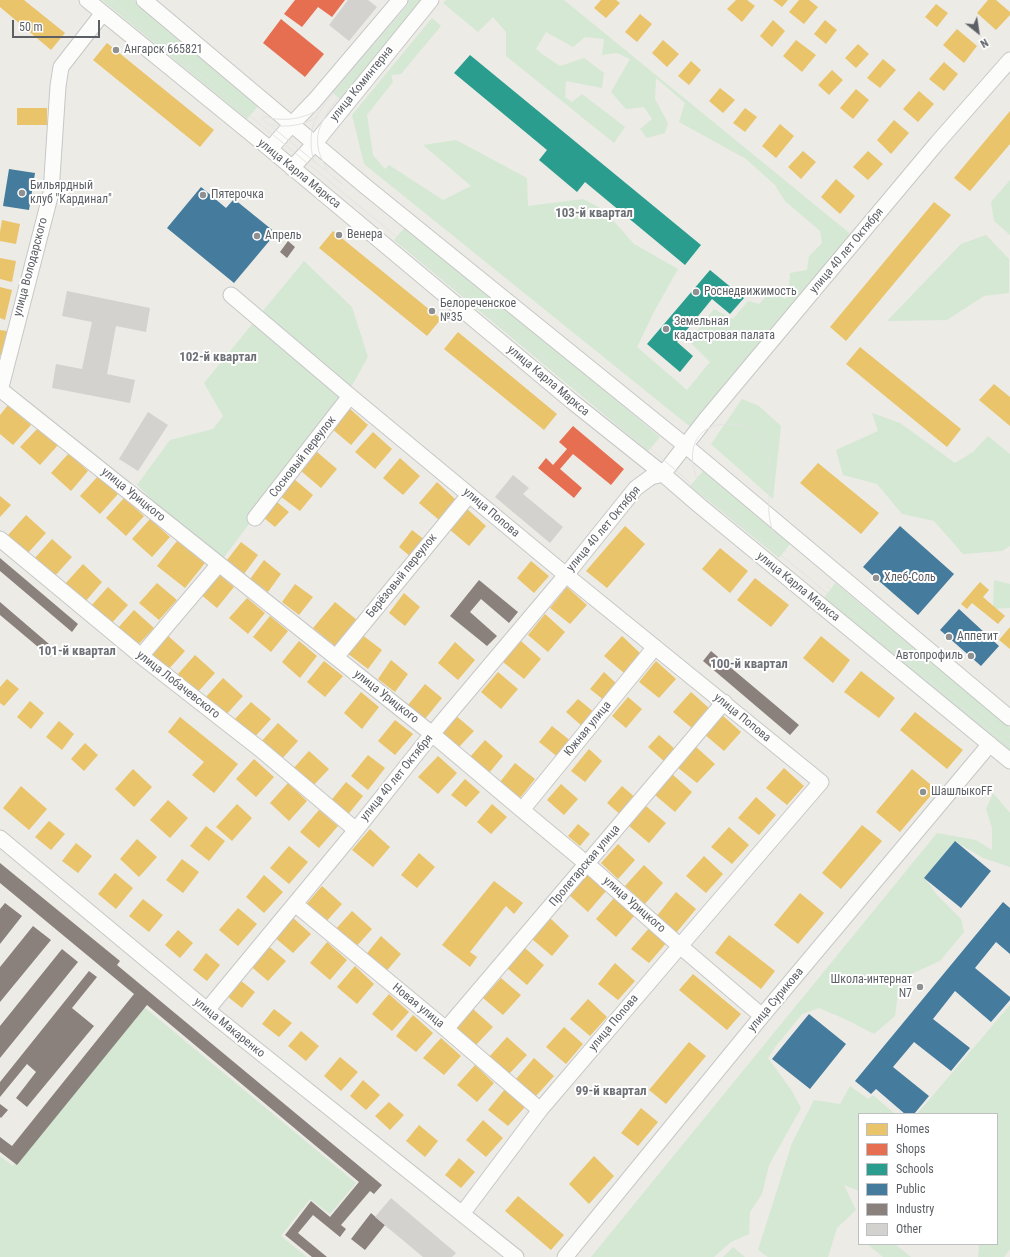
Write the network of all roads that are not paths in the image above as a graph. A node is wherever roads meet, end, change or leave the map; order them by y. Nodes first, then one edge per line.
1 (87, 0) edge
2 (144, 0) edge
3 (400, 0) edge
4 (431, 0) edge
5 (103, 13) junction
6 (1010, 60) edge
7 (292, 124) junction
8 (314, 143) junction
9 (270, 150) junction
10 (292, 168) junction
11 (231, 294) dead end
12 (0, 390) edge
13 (350, 396) junction
14 (686, 446) junction
15 (663, 474) junction
16 (469, 495) junction
17 (255, 518) dead end
18 (0, 539) edge
19 (219, 564) junction
20 (566, 575) junction
21 (655, 647) junction
22 (141, 656) junction
23 (336, 657) junction
24 (724, 702) junction
25 (1010, 718) edge
26 (432, 734) junction
27 (990, 744) junction
28 (1010, 761) edge
29 (522, 810) junction
30 (356, 830) junction
31 (0, 838) edge
32 (587, 864) junction
33 (295, 904) junction
34 (680, 946) junction
35 (207, 1010) junction
36 (762, 1016) junction
37 (446, 1029) junction
38 (540, 1110) junction
39 (462, 1214) junction
40 (516, 1257) edge
41 (565, 1257) edge

1 - 5 street, улица Карла Маркса
2 - 7 street
3 - 7 street, улица Коминтерна
4 - 8 street, улица Коминтерна
5 - 9 street, улица Карла Маркса
5 - 12 street, улица Володарского
6 - 14 street, улица 40 лет Октября
7 - 8 street
7 - 9 street, улица Коминтерна
8 - 10 street, улица Коминтерна
8 - 14 street
9 - 10 street, улица Карла Маркса
10 - 15 street, улица Карла Маркса
11 - 13 street, улица Попова
12 - 19 street, улица Урицкого
13 - 16 street, улица Попова
13 - 17 street, Сосновый переулок
14 - 15 street, улица 40 лет Октября
14 - 25 street
15 - 20 street, улица 40 лет Октября
15 - 27 street, улица Карла Маркса
16 - 20 street, улица Попова
16 - 23 street, Берёзовый переулок
18 - 22 street, улица Лобачевского
19 - 22 street
19 - 23 street, улица Урицкого
20 - 21 street, улица Попова
20 - 26 street, улица 40 лет Октября
21 - 24 street, улица Попова
21 - 29 street, Южная улица
22 - 30 street, улица Лобачевского
23 - 26 street, улица Урицкого
24 - 32 street, Пролетарская улица
24 - 34 street, улица Попова
26 - 29 street, улица Урицкого
26 - 30 street, улица 40 лет Октября
27 - 28 street, улица Карла Маркса
27 - 36 street, улица Сурикова
29 - 32 street, улица Урицкого
30 - 33 street, улица 40 лет Октября
31 - 35 street, улица Макаренко
32 - 34 street, улица Урицкого
32 - 37 street, Пролетарская улица
33 - 35 street, улица 40 лет Октября
33 - 37 street, Новая улица
34 - 36 street, улица Урицкого
34 - 38 street, улица Попова
35 - 39 street, улица Макаренко
36 - 41 street, улица Сурикова
37 - 38 street, Новая улица
38 - 39 street, улица Попова
39 - 40 street, улица Макаренко

